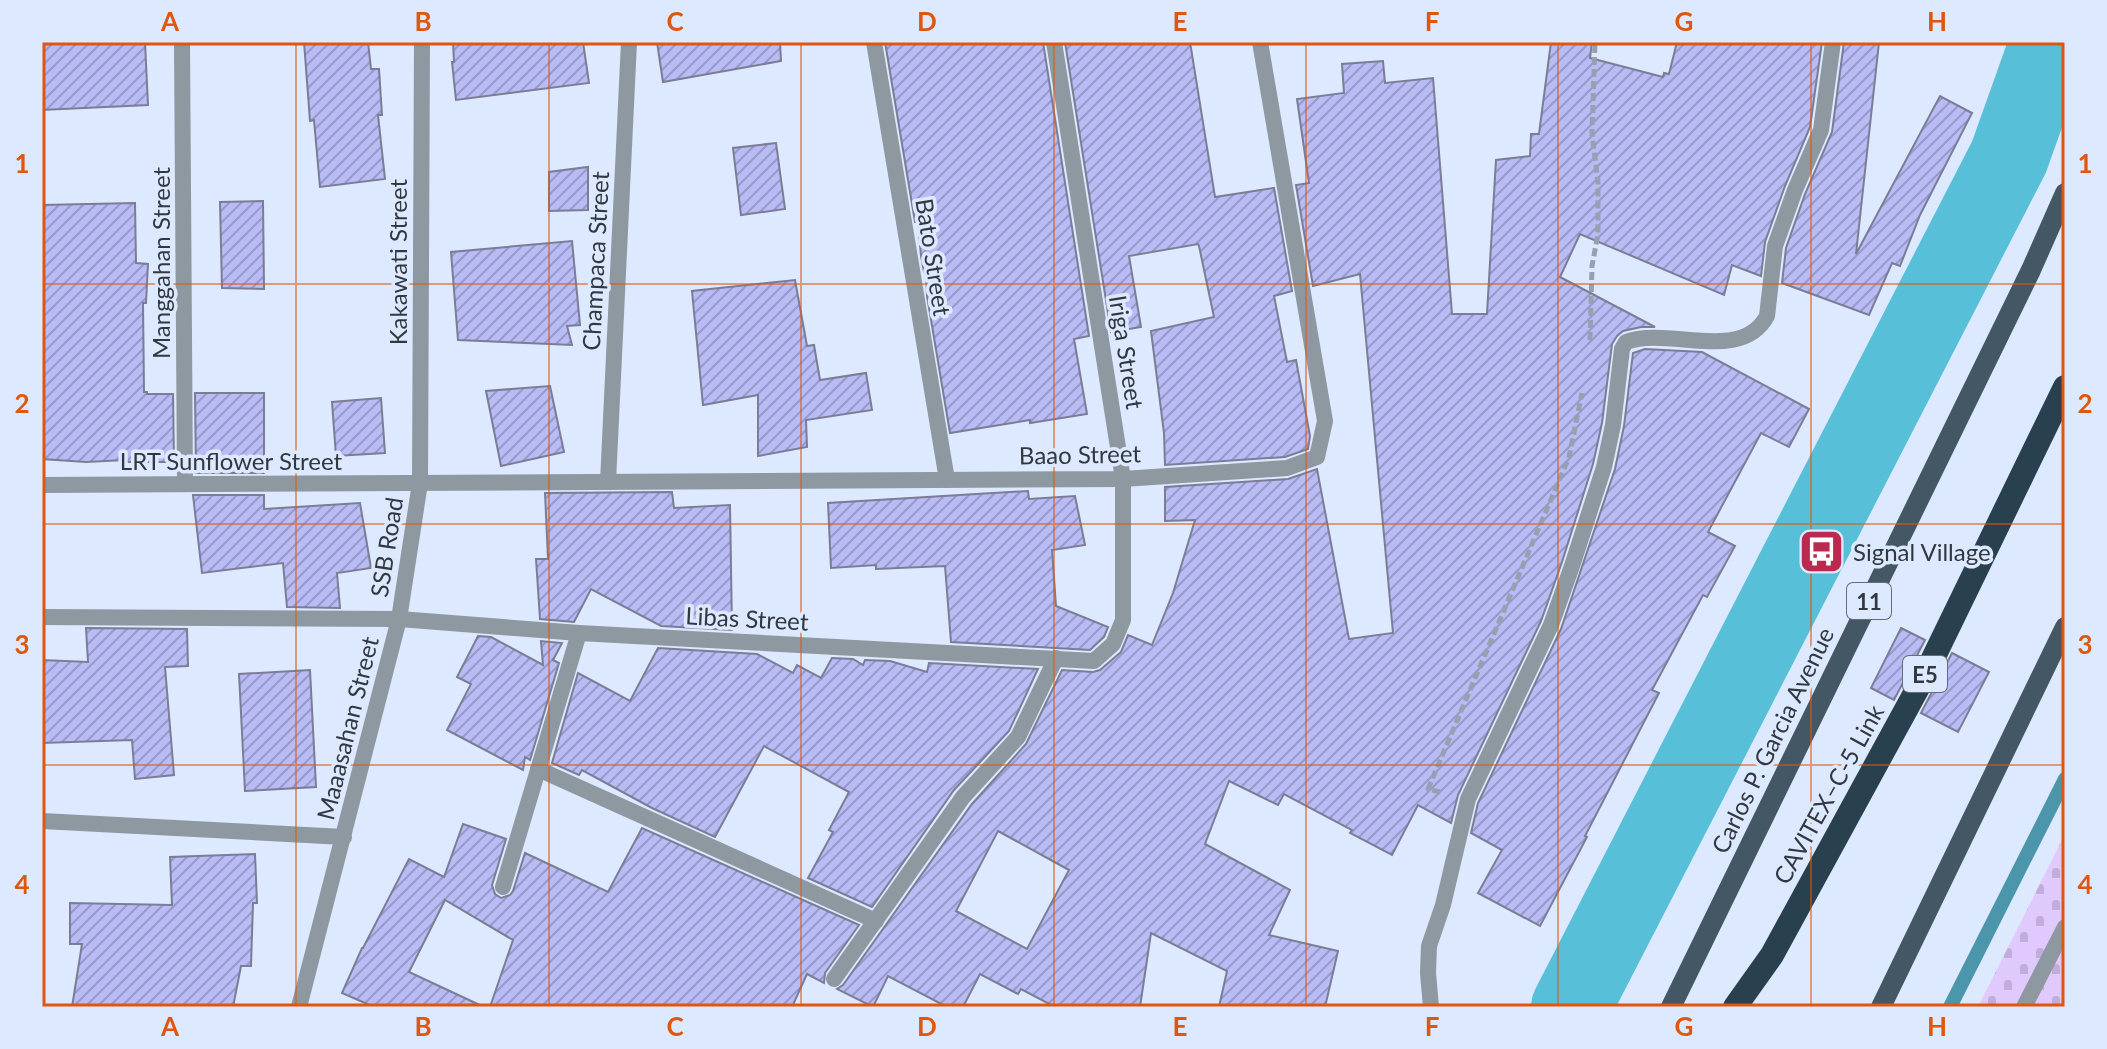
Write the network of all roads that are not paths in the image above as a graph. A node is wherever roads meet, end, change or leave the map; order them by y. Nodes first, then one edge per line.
1 (182, 42) edge
2 (422, 42) edge
3 (629, 42) edge
4 (874, 42) edge
5 (1054, 42) edge
6 (1260, 42) edge
7 (1833, 42) edge
8 (2065, 193) edge
9 (2065, 387) edge
10 (1123, 479) junction
11 (947, 480) junction
12 (608, 482) junction
13 (420, 483) junction
14 (185, 484) junction
15 (42, 485) edge
16 (42, 617) edge
17 (399, 619) junction
18 (2065, 627) edge
19 (579, 633) junction
20 (1056, 658) junction
21 (1094, 661) joint
22 (538, 769) junction
23 (42, 821) edge
24 (344, 837) junction
25 (503, 887) dead end
26 (876, 921) junction
27 (2065, 927) edge
28 (834, 979) dead end
29 (299, 1007) edge
30 (1431, 1007) edge
31 (1671, 1007) edge
32 (1735, 1007) edge
33 (1881, 1007) edge
34 (2024, 1007) edge

1 - 14 street, Manggahan Street
2 - 13 street, Kakawati Street
3 - 12 street, Champaca Street
4 - 11 street, Bato Street
5 - 10 street, Iriga Street
6 - 10 street, Baao Street
7 - 30 street
8 - 31 main road, Carlos P. Garcia Avenue / 11
9 - 32 highway, CAVITEX–C-5 Link / E5
10 - 11 street, Baao Street
10 - 21 street, Iriga Street
11 - 12 street, Baao Street
12 - 13 street, Baao Street
13 - 14 street, LRT Sunflower Street
13 - 17 street, SSB Road
14 - 15 street, LRT Sunflower Street
16 - 17 street, Maaasahan Street
17 - 19 street, Libas Street
17 - 24 street, Maaasahan Street
18 - 33 main road
19 - 20 street, Libas Street
19 - 22 street
20 - 21 street, Libas Street
20 - 26 street
22 - 25 street
22 - 26 street
23 - 24 street
24 - 29 street, Maaasahan Street
26 - 28 street
27 - 34 street

